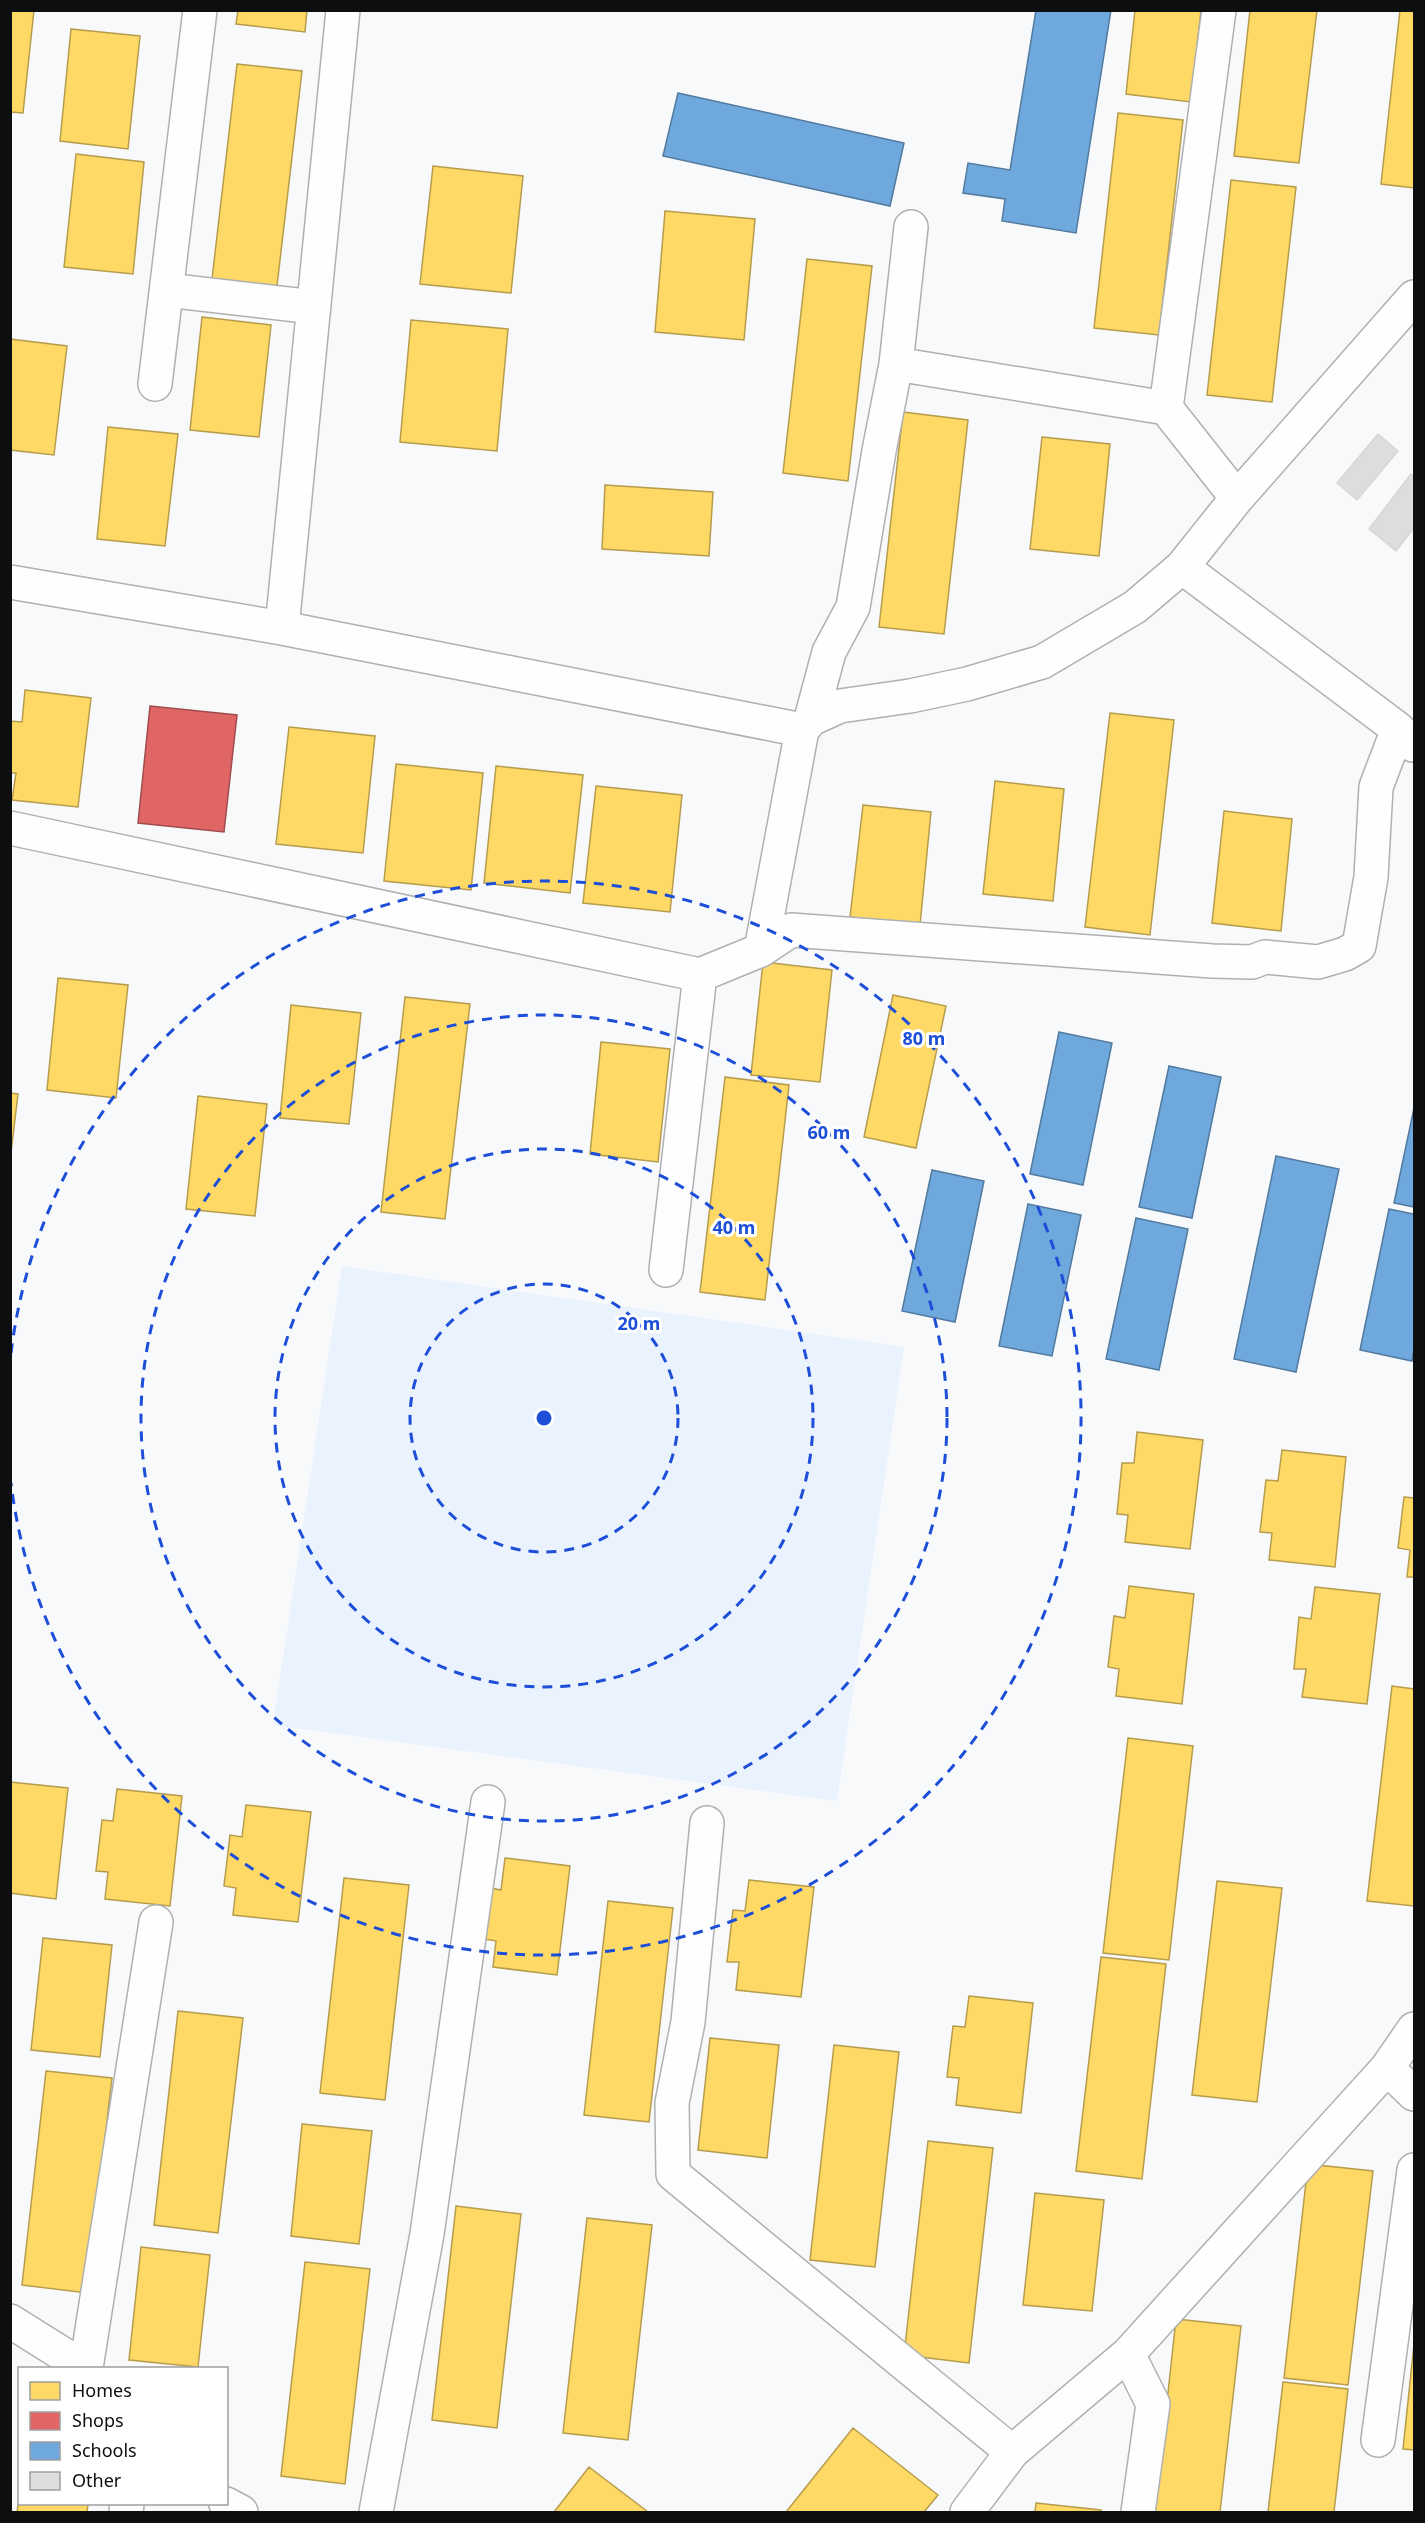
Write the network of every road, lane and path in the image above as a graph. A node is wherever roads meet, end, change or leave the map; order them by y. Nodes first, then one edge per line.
1 (200, 10) edge
2 (343, 10) edge
3 (1219, 10) edge
4 (911, 227) dead end
5 (167, 290) junction
6 (1414, 297) edge
7 (314, 307) junction
8 (896, 364) junction
9 (155, 384) dead end
10 (1166, 408) junction
11 (1237, 498) junction
12 (1182, 567) junction
13 (10, 582) edge
14 (282, 628) junction
15 (807, 724) junction
16 (1406, 738) edge
17 (10, 828) edge
18 (761, 950) junction
19 (700, 975) junction
20 (666, 1270) dead end
21 (488, 1803) dead end
22 (707, 1823) dead end
23 (156, 1922) dead end
24 (1414, 2029) edge
25 (1387, 2067) junction
26 (1414, 2094) edge
27 (1414, 2170) edge
28 (10, 2321) edge
29 (1128, 2354) junction
30 (84, 2367) edge
31 (86, 2367) edge
32 (1378, 2440) dead end
33 (1012, 2452) junction
34 (376, 2512) edge
35 (967, 2512) edge
36 (1138, 2512) edge

1 - 5 street
2 - 7 street
3 - 10 street
4 - 8 street
5 - 7 street
5 - 9 street
6 - 11 street
7 - 14 street
8 - 10 street
8 - 15 street
10 - 11 street
11 - 12 street
12 - 15 street
12 - 16 street
13 - 14 street
14 - 15 street
15 - 18 street
16 - 18 street
17 - 19 street
18 - 19 street
19 - 20 street
21 - 34 street
22 - 33 street
23 - 31 street
24 - 25 street
25 - 26 street
25 - 29 street
27 - 32 street
28 - 30 street
29 - 33 street
29 - 36 street
33 - 35 street

